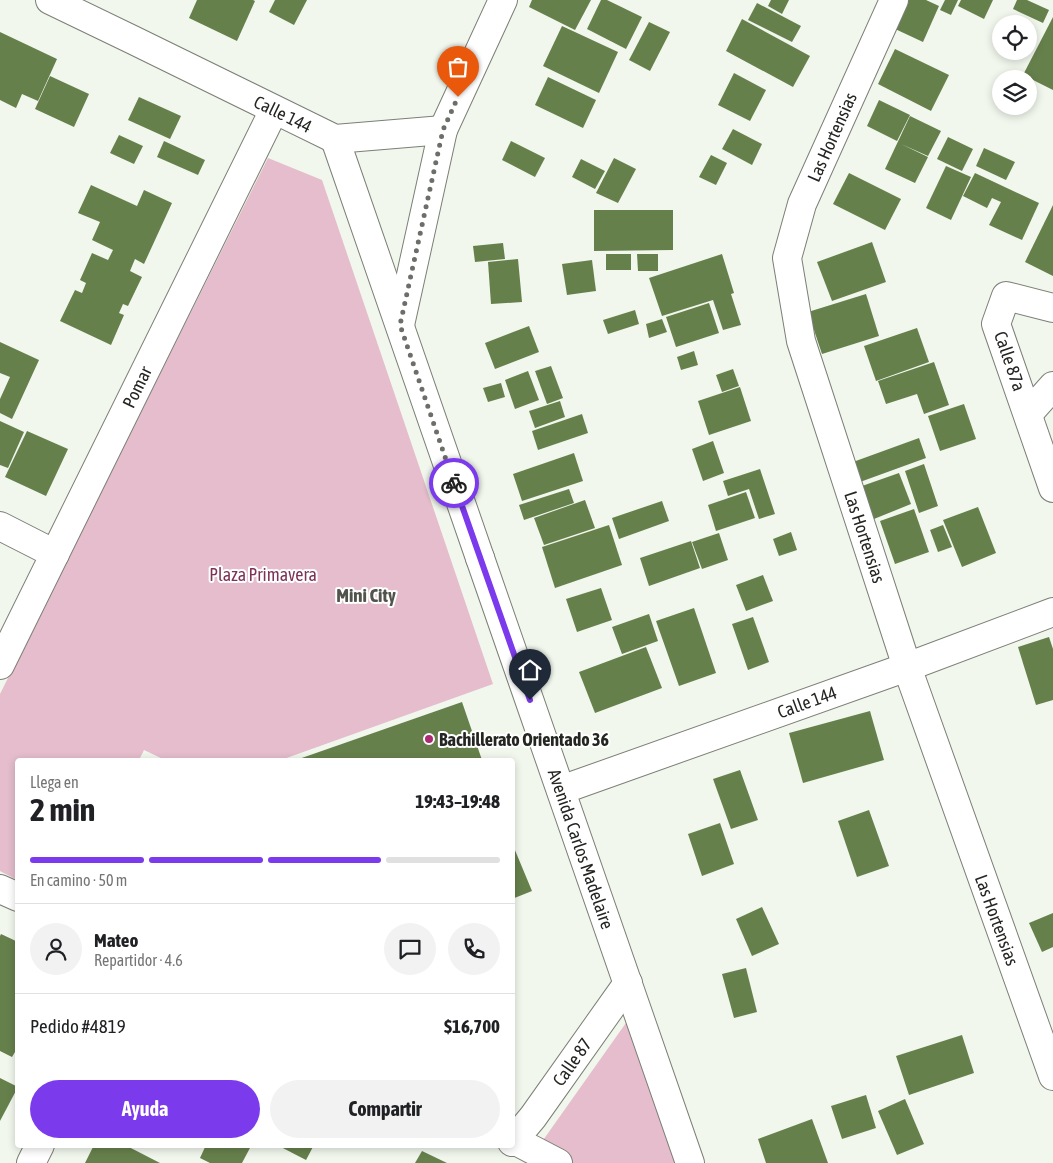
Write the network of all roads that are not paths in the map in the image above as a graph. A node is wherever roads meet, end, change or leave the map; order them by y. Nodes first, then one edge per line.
1 (50, 0) edge
2 (503, 0) edge
3 (894, 0) edge
4 (101, 2) edge
5 (133, 40) junction
6 (274, 110) junction
7 (443, 130) junction
8 (335, 139) junction
9 (1053, 308) edge
10 (400, 325) junction
11 (1053, 386) edge
12 (1028, 414) junction
13 (1053, 488) edge
14 (0, 526) edge
15 (55, 554) junction
16 (1053, 612) edge
17 (0, 665) edge
18 (907, 667) junction
19 (561, 790) junction
20 (0, 889) edge
21 (15, 896) edge
22 (628, 983) junction
23 (1053, 1076) edge
24 (515, 1141) edge
25 (515, 1147) edge
26 (38, 1148) edge
27 (31, 1163) edge
28 (558, 1163) edge
29 (690, 1163) edge

1 - 5 street, Calle 144
2 - 7 street
3 - 18 street, Las Hortensias
4 - 5 street, Calle 144
5 - 6 street, Calle 144
6 - 8 street, Calle 144
6 - 15 street, Pomar
7 - 8 street
7 - 10 street
8 - 10 street, Avenida Carlos Madelaire
9 - 12 street, Calle 87a
10 - 19 street, Avenida Carlos Madelaire
11 - 12 street, Calle 87a
12 - 13 street, Calle 87a
14 - 15 street
15 - 17 street, Pomar
16 - 18 street, Calle 144
18 - 19 street, Calle 144
18 - 23 street, Las Hortensias
19 - 22 street, Avenida Carlos Madelaire
20 - 21 street
22 - 24 street, Calle 87
22 - 29 street, Avenida Carlos Madelaire
25 - 28 street
26 - 27 street

